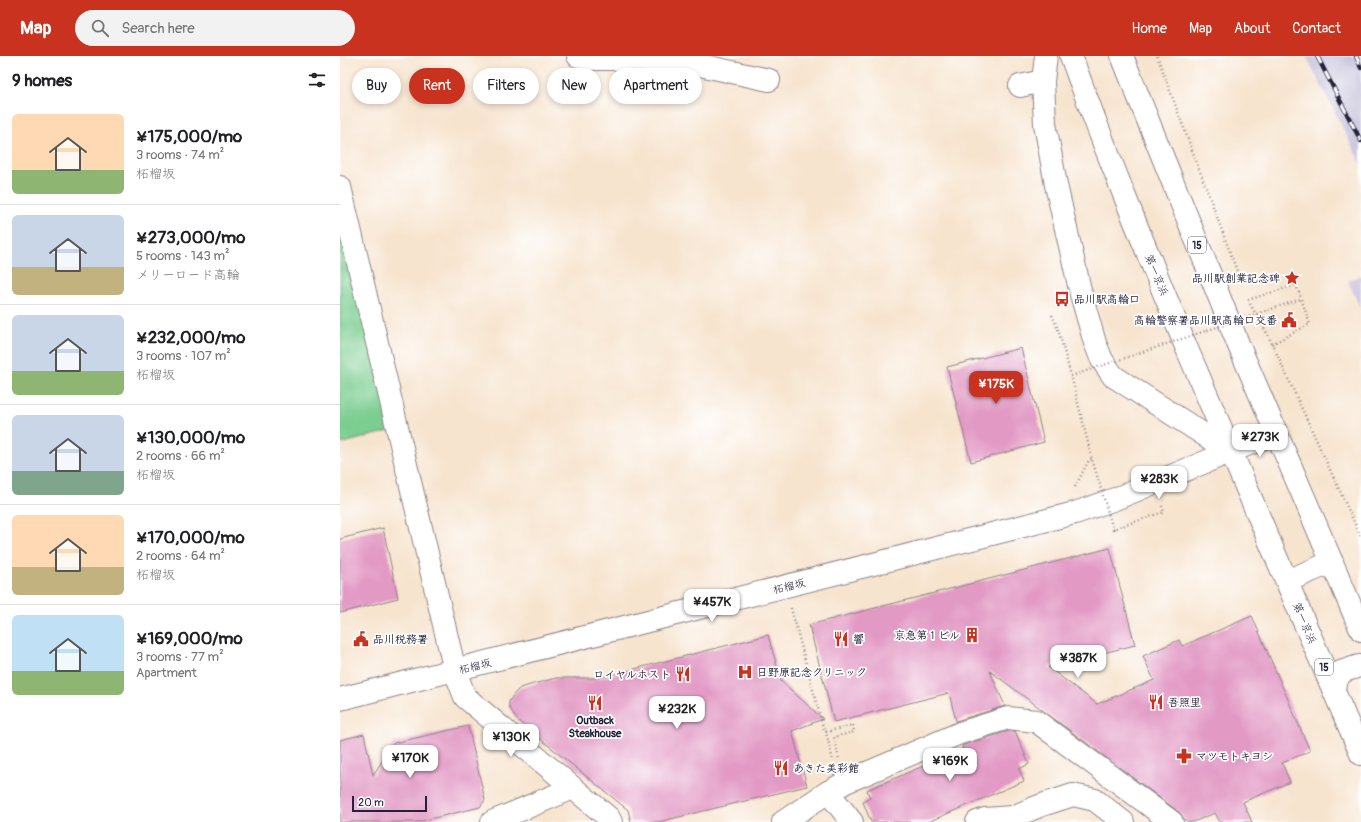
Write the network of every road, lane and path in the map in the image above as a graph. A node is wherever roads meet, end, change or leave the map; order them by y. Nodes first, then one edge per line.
1 (578, 56) edge
2 (1046, 56) edge
3 (1071, 56) edge
4 (1122, 56) edge
5 (1157, 56) edge
6 (769, 80) dead end
7 (1043, 81) junction
8 (1020, 86) dead end
9 (340, 187) edge
10 (1239, 278) dead end
11 (1245, 293) dead end
12 (1301, 299) junction
13 (1248, 300) junction
14 (1052, 315) dead end
15 (1272, 344) junction
16 (1071, 376) junction
17 (1276, 433) junction
18 (1231, 452) junction
19 (1091, 459) junction
20 (1073, 490) dead end
21 (1162, 506) dead end
22 (1361, 537) edge
23 (1332, 562) junction
24 (1287, 581) junction
25 (792, 612) dead end
26 (1361, 630) edge
27 (1361, 666) edge
28 (455, 671) junction
29 (1333, 688) junction
30 (340, 699) edge
31 (826, 732) junction
32 (1361, 754) edge
33 (832, 758) dead end
34 (841, 765) dead end
35 (573, 788) junction
36 (828, 792) junction
37 (492, 822) edge
38 (611, 822) edge
39 (783, 822) edge
40 (852, 822) edge
41 (977, 822) edge
42 (1123, 822) edge
43 (1172, 822) edge

1 - 6 main road
2 - 7 main road
3 - 18 main road, 第一京浜 / 15
4 - 17 main road, 15
5 - 10 path
7 - 8 main road
7 - 18 main road
9 - 28 main road
11 - 13 path
12 - 13 path
12 - 15 path
12 - 16 path, bridge
13 - 15 path
14 - 16 path, bridge
15 - 22 path
16 - 19 path, bridge
17 - 18 main road, 柘榴坂
17 - 23 main road, 15
18 - 24 main road, 第一京浜 / 15
18 - 28 main road, 柘榴坂
19 - 20 path
19 - 21 path, bridge
23 - 24 main road
23 - 26 main road, 15
24 - 29 main road, 第一京浜 / 15
25 - 31 path
27 - 29 main road, 15
28 - 30 main road, 柘榴坂
28 - 35 main road
29 - 32 main road, 第一京浜 / 15
31 - 33 path
31 - 34 path
35 - 37 main road
35 - 38 main road
36 - 39 main road
36 - 40 main road
36 - 43 main road
41 - 42 main road

